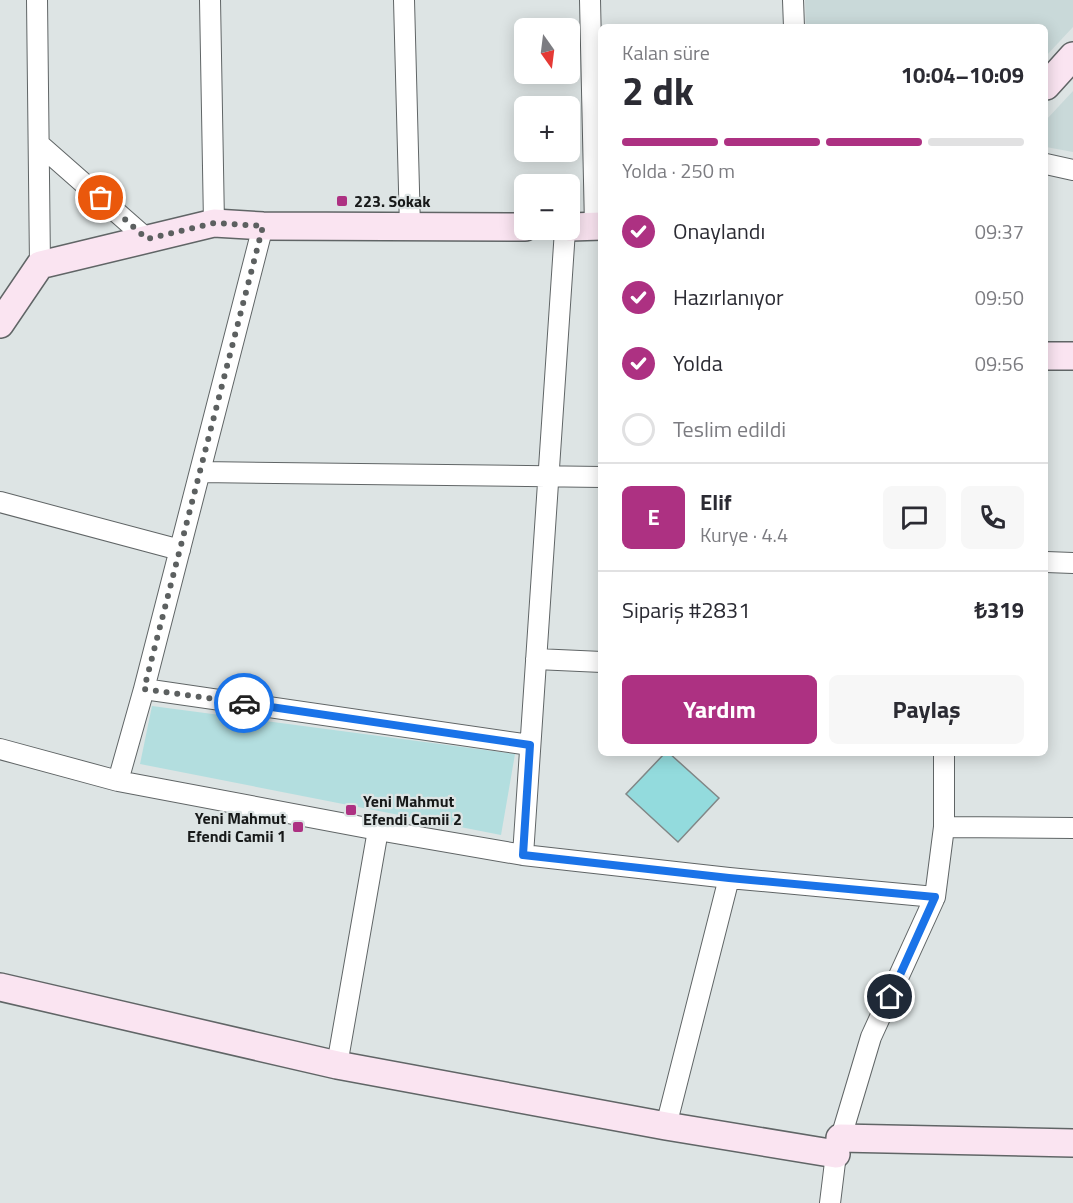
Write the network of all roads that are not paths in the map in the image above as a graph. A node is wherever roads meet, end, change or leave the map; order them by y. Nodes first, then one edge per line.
1 (37, 0) edge
2 (210, 0) edge
3 (404, 0) edge
4 (590, 0) edge
5 (793, 0) edge
6 (794, 24) edge
7 (1073, 56) edge
8 (1048, 84) edge
9 (597, 90) edge
10 (39, 144) junction
11 (1048, 164) edge
12 (1073, 170) edge
13 (214, 223) junction
14 (263, 226) junction
15 (589, 226) edge
16 (410, 227) junction
17 (514, 227) edge
18 (147, 239) junction
19 (564, 240) edge
20 (40, 265) junction
21 (0, 324) edge
22 (1048, 356) edge
23 (1073, 356) edge
24 (200, 472) junction
25 (549, 476) junction
26 (598, 477) edge
27 (0, 502) edge
28 (180, 550) junction
29 (1048, 562) edge
30 (1073, 563) edge
31 (536, 659) junction
32 (598, 662) edge
33 (144, 689) junction
34 (530, 745) junction
35 (0, 749) edge
36 (944, 756) edge
37 (118, 781) junction
38 (944, 827) junction
39 (1073, 828) edge
40 (378, 830) junction
41 (523, 855) junction
42 (729, 878) junction
43 (935, 897) junction
44 (0, 987) edge
45 (338, 1065) junction
46 (666, 1126) junction
47 (1073, 1143) edge
48 (838, 1146) junction
49 (830, 1203) edge

1 - 10 street
2 - 13 street
3 - 16 street
4 - 9 street
5 - 6 street
7 - 8 street
9 - 15 street
10 - 18 street
10 - 20 street
11 - 12 street
13 - 14 street
13 - 18 street
14 - 16 street
14 - 24 street
16 - 17 street
18 - 20 street
19 - 25 street
20 - 21 street
22 - 23 street
24 - 25 street
24 - 28 street
25 - 26 street
25 - 31 street
27 - 28 street
28 - 33 street
29 - 30 street
31 - 32 street
31 - 34 street
33 - 34 street
33 - 37 street
34 - 41 street
35 - 37 street
36 - 38 street
37 - 40 street
38 - 39 street
38 - 43 street
40 - 41 street
40 - 45 street
41 - 42 street
42 - 43 street
42 - 46 street
43 - 48 street
44 - 45 street
45 - 46 street
46 - 48 street
47 - 48 street
48 - 49 street

